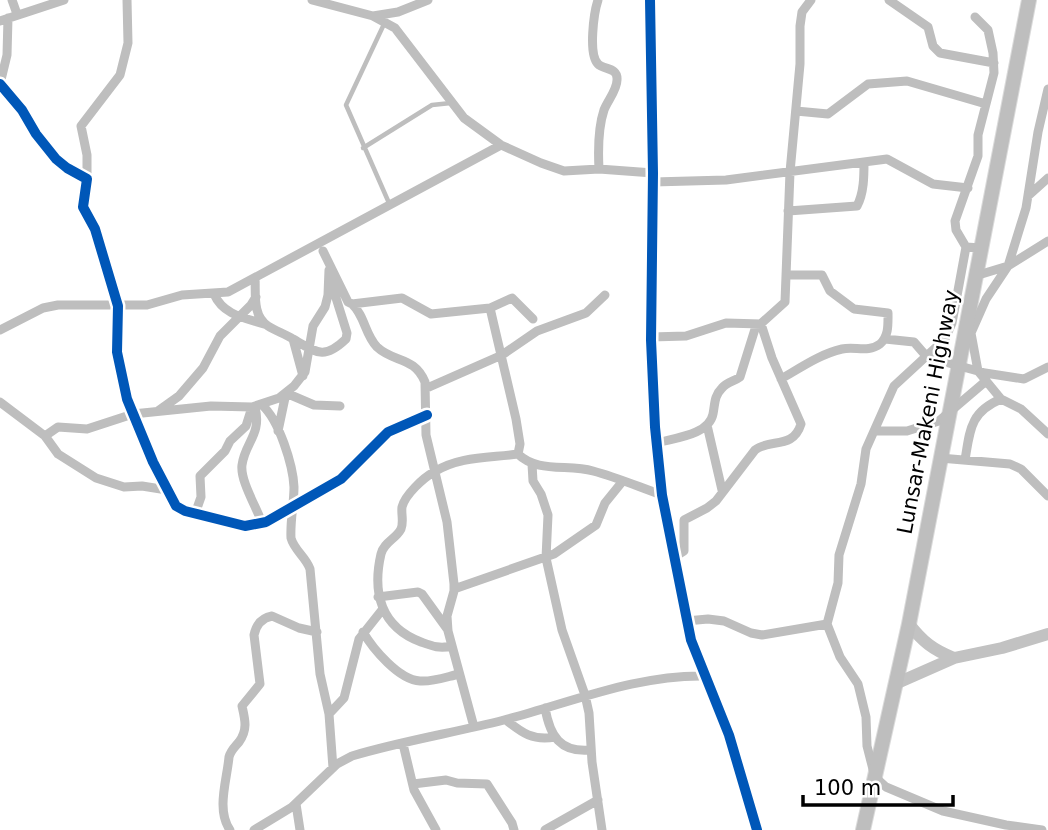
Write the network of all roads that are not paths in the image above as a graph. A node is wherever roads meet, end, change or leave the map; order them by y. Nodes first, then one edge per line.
1 (12, 0) edge
2 (64, 0) edge
3 (127, 0) edge
4 (312, 0) edge
5 (428, 0) edge
6 (598, 0) edge
7 (650, 0) edge
8 (811, 0) edge
9 (890, 0) edge
10 (1029, 0) edge
11 (327, 2) edge
12 (373, 16) junction
13 (975, 17) dead end
14 (8, 18) edge
15 (385, 21) junction
16 (994, 63) junction
17 (0, 84) edge
18 (1048, 89) edge
19 (452, 103) junction
20 (986, 104) junction
21 (796, 111) junction
22 (1038, 132) junction
23 (1048, 134) edge
24 (501, 145) junction
25 (363, 148) junction
26 (864, 162) junction
27 (599, 169) junction
28 (790, 172) junction
29 (653, 178) junction
30 (1048, 178) edge
31 (87, 179) junction
32 (968, 188) junction
33 (1028, 196) junction
34 (389, 204) junction
35 (788, 211) junction
36 (324, 239) junction
37 (1048, 241) edge
38 (974, 248) junction
39 (323, 251) junction
40 (1007, 266) junction
41 (787, 275) junction
42 (975, 276) junction
43 (256, 278) junction
44 (330, 281) junction
45 (214, 294) junction
46 (605, 295) dead end
47 (256, 297) junction
48 (352, 304) junction
49 (118, 306) junction
50 (490, 308) junction
51 (237, 316) junction
52 (533, 319) dead end
53 (264, 324) junction
54 (761, 324) junction
55 (0, 330) edge
56 (651, 337) junction
57 (293, 339) junction
58 (885, 339) junction
59 (309, 348) junction
60 (502, 355) junction
61 (927, 358) junction
62 (958, 366) junction
63 (1048, 367) edge
64 (978, 371) junction
65 (303, 376) junction
66 (781, 379) junction
67 (986, 381) junction
68 (427, 388) junction
69 (286, 393) junction
70 (1001, 399) junction
71 (0, 402) edge
72 (256, 406) junction
73 (340, 406) dead end
74 (155, 412) junction
75 (133, 414) junction
76 (948, 414) junction
77 (427, 415) junction
78 (707, 425) junction
79 (278, 431) junction
80 (874, 431) junction
81 (1048, 435) edge
82 (45, 436) junction
83 (657, 443) junction
84 (518, 454) junction
85 (940, 458) junction
86 (965, 460) junction
87 (532, 464) junction
88 (434, 472) junction
89 (622, 482) junction
90 (167, 490) junction
91 (722, 490) junction
92 (662, 495) junction
93 (1048, 496) edge
94 (292, 507) junction
95 (195, 514) junction
96 (262, 523) junction
97 (546, 558) junction
98 (673, 558) junction
99 (454, 589) junction
100 (378, 597) junction
101 (382, 610) junction
102 (687, 621) junction
103 (827, 624) junction
104 (909, 624) junction
105 (448, 631) junction
106 (317, 632) junction
107 (363, 632) junction
108 (1048, 634) edge
109 (452, 646) junction
110 (954, 658) junction
111 (459, 674) junction
112 (707, 676) junction
113 (895, 684) junction
114 (585, 695) junction
115 (545, 708) junction
116 (329, 714) junction
117 (506, 720) junction
118 (474, 727) junction
119 (555, 737) junction
120 (403, 744) junction
121 (591, 750) junction
122 (333, 768) junction
123 (875, 777) junction
124 (412, 784) junction
125 (598, 800) junction
126 (296, 804) junction
127 (230, 830) edge
128 (254, 830) edge
129 (300, 830) edge
130 (436, 830) edge
131 (514, 830) edge
132 (545, 830) edge
133 (602, 830) edge
134 (757, 830) edge
135 (863, 830) edge
136 (1041, 830) edge

1 - 14 street
2 - 14 street
3 - 31 street
4 - 11 street
5 - 12 street
6 - 27 street
7 - 29 street
8 - 21 street
9 - 16 street
10 - 38 main road, Lunsar-Makeni Highway
11 - 12 street
12 - 15 street
13 - 16 street
14 - 17 street
15 - 19 street
15 - 25 lane
16 - 20 street
17 - 31 street
18 - 22 street
19 - 24 street
19 - 25 lane
20 - 21 street
20 - 32 street
21 - 28 street
22 - 23 street
22 - 33 street
24 - 27 street
24 - 34 street
25 - 34 lane
26 - 28 street
26 - 32 street
26 - 35 street
27 - 29 street
28 - 29 street
28 - 35 street
29 - 56 street
30 - 33 street
31 - 49 street
32 - 38 street
33 - 40 street
34 - 36 street
35 - 41 street
36 - 39 street
36 - 43 street
37 - 40 street
38 - 42 main road, Lunsar-Makeni Highway
38 - 61 street
39 - 44 street
39 - 48 street
40 - 42 street
40 - 64 street
41 - 54 street
41 - 58 street
42 - 62 main road, Lunsar-Makeni Highway
43 - 45 street
43 - 47 street
44 - 59 street
44 - 59 street
45 - 49 street
45 - 51 street
46 - 60 street
47 - 51 street
47 - 53 street
48 - 50 street
48 - 68 street
49 - 55 street
49 - 75 street
50 - 52 street
50 - 60 street
51 - 53 street
51 - 74 street
53 - 57 street
54 - 56 street
54 - 66 street
54 - 78 street
56 - 83 street
57 - 59 street
57 - 65 street
58 - 61 street
58 - 66 street
59 - 65 street
60 - 68 street
60 - 84 street
61 - 62 street
61 - 80 street
62 - 64 street
62 - 76 main road, Lunsar-Makeni Highway
63 - 64 street
64 - 67 street
65 - 69 street
66 - 91 street
67 - 70 street
67 - 76 street
68 - 77 street
69 - 72 street
69 - 73 street
69 - 79 street
70 - 81 street
70 - 86 street
71 - 82 street
72 - 74 street
72 - 79 street
72 - 95 street
72 - 96 street
74 - 75 street
75 - 82 street
75 - 90 street
76 - 80 street
76 - 85 main road, Lunsar-Makeni Highway
77 - 88 street
77 - 94 street
78 - 83 street
78 - 91 street
79 - 94 street
80 - 103 street
82 - 90 street
83 - 92 street
84 - 87 street
84 - 88 street
85 - 86 street
85 - 104 main road, Lunsar-Makeni Highway
86 - 93 street
87 - 89 street
87 - 97 street
88 - 99 street
88 - 100 street
89 - 92 street
89 - 97 street
90 - 95 street
91 - 98 street
92 - 98 street
94 - 96 street
94 - 106 street
95 - 96 street
97 - 99 street
97 - 114 street
98 - 102 street
99 - 105 street
100 - 101 street
100 - 105 street
101 - 107 street
101 - 109 street
102 - 103 street
102 - 112 street
103 - 123 street
104 - 110 main road
104 - 113 main road, Lunsar-Makeni Highway
105 - 109 street
106 - 116 street
106 - 127 street
107 - 111 street
107 - 116 street
108 - 110 main road
109 - 111 street
110 - 113 main road
111 - 118 street
112 - 114 street
112 - 134 street
113 - 123 main road, Lunsar-Makeni Highway
114 - 115 street
114 - 121 street
115 - 117 street
115 - 119 street
116 - 122 street
117 - 118 street
117 - 119 street
118 - 120 street
119 - 121 street
120 - 122 street
120 - 124 street
121 - 125 street
122 - 126 street
123 - 135 main road, Lunsar-Makeni Highway
123 - 136 street
124 - 130 street
124 - 131 street
125 - 132 street
125 - 133 street
126 - 128 street
126 - 129 street

